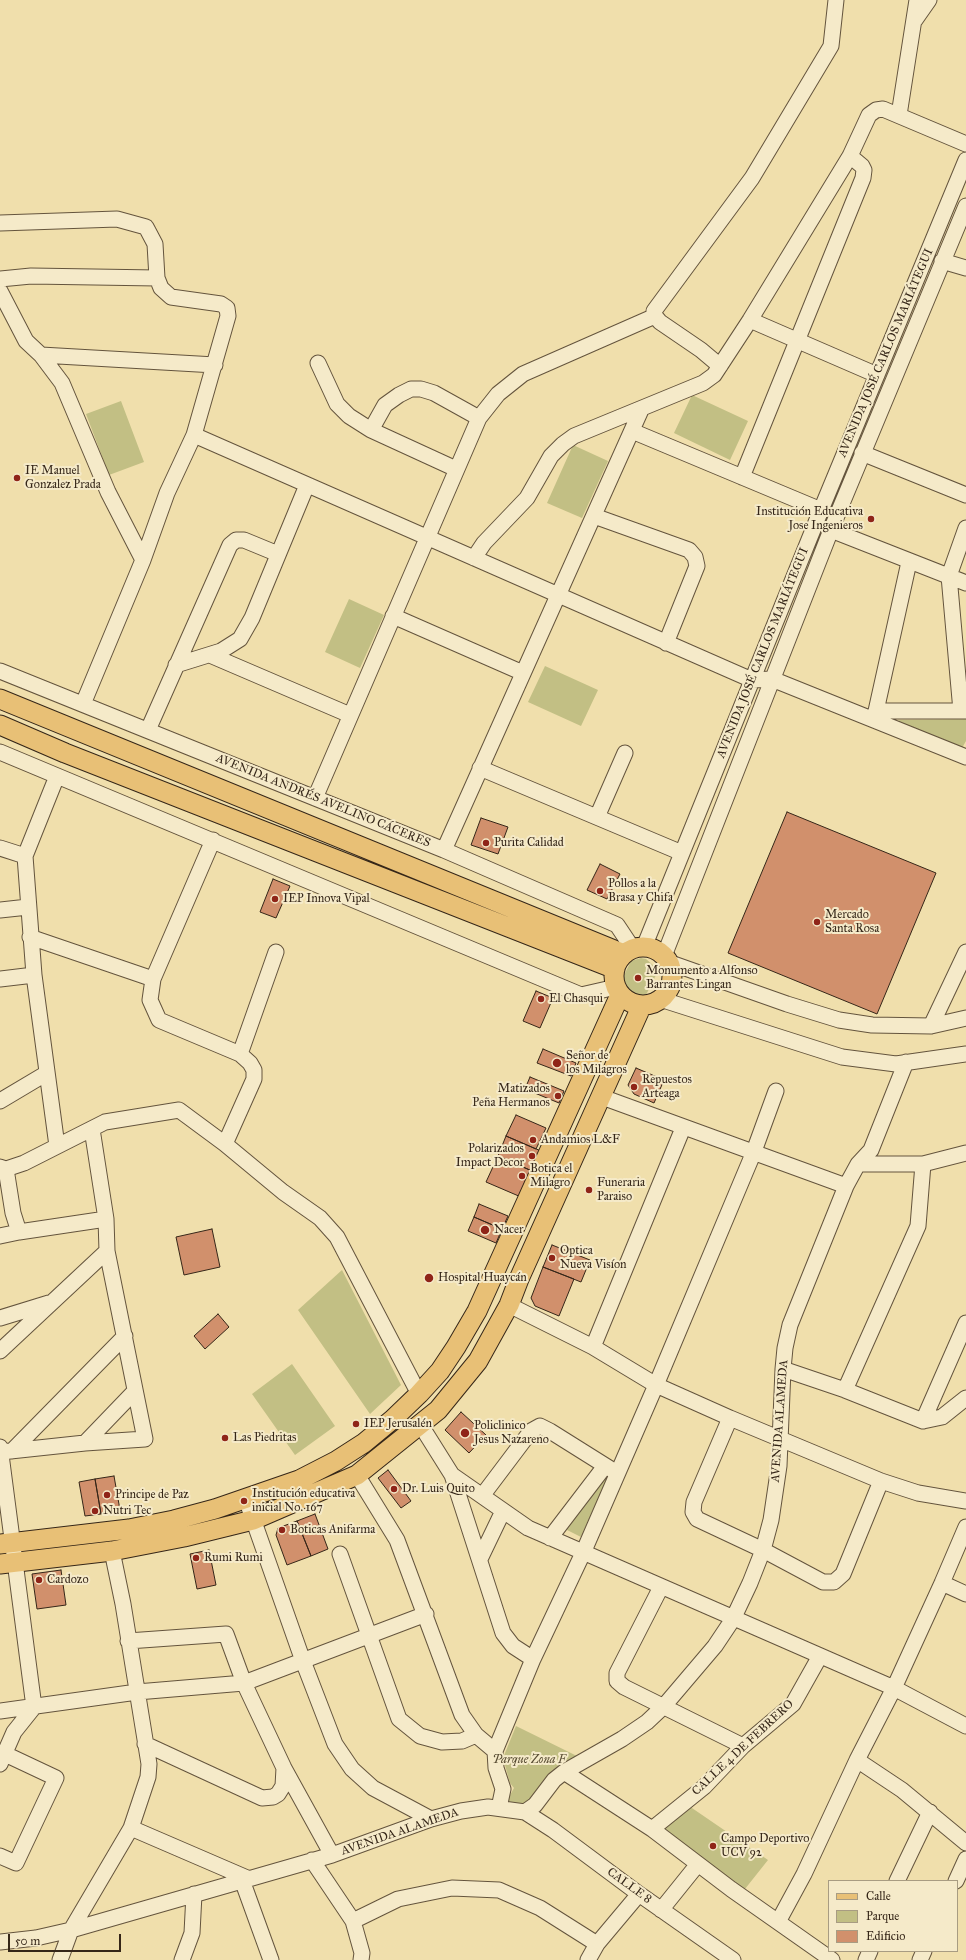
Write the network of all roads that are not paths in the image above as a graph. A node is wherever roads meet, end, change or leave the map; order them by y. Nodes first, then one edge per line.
1 (836, 0) edge
2 (917, 0) edge
3 (929, 0) edge
4 (914, 21) junction
5 (899, 115) junction
6 (966, 144) edge
7 (850, 156) junction
8 (966, 160) edge
9 (966, 206) edge
10 (0, 223) edge
11 (942, 261) junction
12 (966, 268) edge
13 (156, 278) junction
14 (0, 279) edge
15 (0, 291) edge
16 (655, 316) junction
17 (750, 320) junction
18 (797, 340) junction
19 (42, 355) junction
20 (318, 363) dead end
21 (215, 365) junction
22 (720, 366) junction
23 (877, 375) junction
24 (641, 410) junction
25 (479, 418) junction
26 (371, 430) junction
27 (632, 431) junction
28 (194, 435) junction
29 (862, 453) junction
30 (456, 469) junction
31 (742, 476) junction
32 (307, 484) junction
33 (966, 495) edge
34 (821, 510) junction
35 (594, 516) junction
36 (966, 528) edge
37 (831, 530) junction
38 (426, 538) junction
39 (278, 554) junction
40 (474, 558) junction
41 (143, 560) junction
42 (909, 562) junction
43 (949, 576) junction
44 (966, 583) edge
45 (558, 596) junction
46 (393, 616) junction
47 (666, 643) junction
48 (210, 655) junction
49 (176, 666) junction
50 (0, 671) edge
51 (523, 673) junction
52 (772, 679) junction
53 (752, 680) junction
54 (0, 699) edge
55 (83, 704) junction
56 (963, 711) edge
57 (350, 715) junction
58 (874, 715) junction
59 (0, 725) edge
60 (148, 730) junction
61 (0, 752) edge
62 (625, 753) dead end
63 (966, 756) edge
64 (480, 768) junction
65 (56, 776) junction
66 (314, 798) junction
67 (597, 817) junction
68 (213, 840) junction
69 (0, 848) edge
70 (444, 850) junction
71 (682, 853) junction
72 (25, 856) junction
73 (28, 907) junction
74 (0, 910) edge
75 (30, 937) junction
76 (276, 952) dead end
77 (966, 952) edge
78 (666, 959) junction
79 (625, 967) junction
80 (34, 975) junction
81 (153, 978) junction
82 (0, 979) edge
83 (660, 999) junction
84 (642, 1005) junction
85 (966, 1018) edge
86 (931, 1026) junction
87 (240, 1054) junction
88 (966, 1054) edge
89 (901, 1063) junction
90 (47, 1073) junction
91 (776, 1091) dead end
92 (602, 1098) junction
93 (0, 1101) edge
94 (683, 1128) junction
95 (92, 1129) junction
96 (225, 1144) junction
97 (57, 1146) junction
98 (754, 1154) junction
99 (966, 1154) edge
100 (858, 1164) junction
101 (923, 1164) junction
102 (3, 1168) edge
103 (846, 1186) junction
104 (106, 1219) junction
105 (19, 1232) junction
106 (0, 1236) edge
107 (107, 1251) junction
108 (497, 1269) junction
109 (519, 1279) junction
110 (52, 1302) junction
111 (509, 1305) junction
112 (0, 1318) edge
113 (966, 1323) edge
114 (125, 1336) junction
115 (593, 1348) junction
116 (0, 1350) edge
117 (783, 1369) junction
118 (656, 1385) junction
119 (845, 1390) junction
120 (135, 1391) junction
121 (419, 1394) junction
122 (966, 1398) edge
123 (730, 1418) junction
124 (923, 1421) junction
125 (420, 1424) junction
126 (782, 1440) junction
127 (85, 1443) junction
128 (5, 1450) edge
129 (611, 1469) junction
130 (357, 1475) junction
131 (452, 1475) junction
132 (881, 1481) junction
133 (482, 1496) junction
134 (246, 1499) junction
135 (966, 1501) edge
136 (503, 1511) junction
137 (252, 1520) junction
138 (966, 1527) edge
139 (550, 1538) junction
140 (7, 1543) edge
141 (763, 1550) junction
142 (112, 1551) junction
143 (583, 1553) junction
144 (340, 1554) dead end
145 (480, 1559) junction
146 (8, 1563) edge
147 (942, 1583) junction
148 (661, 1587) junction
149 (966, 1594) edge
150 (426, 1614) junction
151 (733, 1619) junction
152 (370, 1636) junction
153 (128, 1641) junction
154 (820, 1656) junction
155 (533, 1659) junction
156 (303, 1661) junction
157 (244, 1683) junction
158 (894, 1688) junction
159 (137, 1692) junction
160 (664, 1706) junction
161 (34, 1707) junction
162 (0, 1711) edge
163 (966, 1726) edge
164 (476, 1734) junction
165 (145, 1744) junction
166 (743, 1746) junction
167 (495, 1752) junction
168 (2, 1759) edge
169 (857, 1760) junction
170 (284, 1768) junction
171 (564, 1772) junction
172 (499, 1808) junction
173 (525, 1812) junction
174 (930, 1812) junction
175 (431, 1818) junction
176 (131, 1828) junction
177 (652, 1828) junction
178 (966, 1843) edge
179 (332, 1854) junction
180 (0, 1856) edge
181 (966, 1859) edge
182 (312, 1860) junction
183 (698, 1864) junction
184 (245, 1879) junction
185 (897, 1880) edge
186 (956, 1880) edge
187 (194, 1894) junction
188 (639, 1894) junction
189 (661, 1910) junction
190 (353, 1920) junction
191 (778, 1922) junction
192 (71, 1930) junction
193 (0, 1942) edge
194 (597, 1944) junction
195 (60, 1960) edge
196 (182, 1960) edge
197 (271, 1960) edge
198 (362, 1960) edge
199 (588, 1960) edge
200 (733, 1960) edge
201 (832, 1960) edge

1 - 16 street
2 - 4 street
3 - 4 street
4 - 5 street
5 - 6 street
5 - 7 street
7 - 17 street
7 - 18 street
8 - 23 street, AVENIDA JOSÉ CARLOS MARIÁTEGUI
9 - 11 street, AVENIDA JOSÉ CARLOS MARIÁTEGUI
10 - 13 street
11 - 12 street
11 - 29 street, AVENIDA JOSÉ CARLOS MARIÁTEGUI
13 - 14 street
13 - 21 street
15 - 19 street
16 - 22 street
16 - 25 street
17 - 18 street
17 - 22 street
18 - 23 street
18 - 31 street
19 - 21 street
19 - 41 street
20 - 26 street
21 - 28 street
22 - 24 street
23 - 34 street, AVENIDA JOSÉ CARLOS MARIÁTEGUI
24 - 27 street
24 - 40 street
25 - 26 street
25 - 30 street
26 - 30 street
27 - 31 street
27 - 35 street
28 - 32 street
28 - 41 street
29 - 33 street
29 - 37 street, AVENIDA JOSÉ CARLOS MARIÁTEGUI
30 - 38 street
31 - 34 street
32 - 38 street
32 - 39 street
34 - 53 street, AVENIDA JOSÉ CARLOS MARIÁTEGUI
35 - 45 street
35 - 47 street
36 - 43 street
37 - 42 street
37 - 52 street, AVENIDA JOSÉ CARLOS MARIÁTEGUI
38 - 40 street
38 - 46 street
39 - 48 street
39 - 49 street
40 - 45 street
41 - 55 street
42 - 43 street
42 - 58 street
43 - 44 street
43 - 56 street
45 - 47 street
45 - 51 street
46 - 51 street
46 - 57 street
47 - 53 street
48 - 49 street
48 - 57 street
49 - 60 street
50 - 55 street, AVENIDA ANDRÉS AVELINO CÁCERES
51 - 64 street
52 - 53 street
52 - 58 street
52 - 78 street, AVENIDA JOSÉ CARLOS MARIÁTEGUI
53 - 71 street, AVENIDA JOSÉ CARLOS MARIÁTEGUI
54 - 79 main road
55 - 60 street, AVENIDA ANDRÉS AVELINO CÁCERES
56 - 58 street
57 - 66 street
58 - 63 street
59 - 79 main road
60 - 66 street, AVENIDA ANDRÉS AVELINO CÁCERES
61 - 65 street
62 - 67 street
64 - 67 street
64 - 70 street
65 - 68 street
65 - 72 street
66 - 70 street, AVENIDA ANDRÉS AVELINO CÁCERES
67 - 71 street
68 - 79 street
68 - 81 street
69 - 72 street
70 - 79 street, AVENIDA ANDRÉS AVELINO CÁCERES
71 - 79 street, AVENIDA JOSÉ CARLOS MARIÁTEGUI
72 - 73 street
73 - 74 street
73 - 75 street
75 - 80 street
75 - 81 street
76 - 87 street
77 - 86 street
78 - 79 main road
78 - 83 main road
78 - 86 street
79 - 84 main road
79 - 108 main road, AVENIDA JOSÉ CARLOS MARIÁTEGUI
80 - 82 street
80 - 90 street
81 - 87 street
83 - 84 main road
83 - 89 street
84 - 92 main road
85 - 86 street
87 - 96 street
88 - 89 street
89 - 100 street, AVENIDA ALAMEDA
90 - 93 street
90 - 97 street
91 - 98 street
92 - 94 street
92 - 109 main road
94 - 98 street
94 - 115 street
95 - 96 street
95 - 97 street
95 - 104 street
96 - 121 street
97 - 102 street
98 - 103 street
98 - 118 street
99 - 101 street
100 - 101 street
100 - 103 street, AVENIDA ALAMEDA
101 - 119 street
102 - 105 street
103 - 117 street, AVENIDA ALAMEDA
104 - 105 street
104 - 107 street
105 - 106 street
107 - 110 street
107 - 114 street
108 - 109 main road
108 - 121 main road, AVENIDA JOSÉ CARLOS MARIÁTEGUI
109 - 111 main road
110 - 112 street
110 - 116 street
111 - 115 street
111 - 125 main road
113 - 124 street
114 - 120 street
114 - 128 street
115 - 118 street
117 - 119 street
117 - 126 street, AVENIDA ALAMEDA
118 - 123 street
118 - 129 street
119 - 124 street
120 - 127 street
120 - 127 street
121 - 134 main road, AVENIDA JOSÉ CARLOS MARIÁTEGUI
122 - 124 street
123 - 126 street
123 - 141 street
125 - 130 main road
125 - 131 street
126 - 132 street
126 - 141 street, AVENIDA ALAMEDA
127 - 128 street
128 - 140 street
129 - 133 street
129 - 139 street
129 - 143 street
130 - 137 main road
130 - 150 street
131 - 133 street
131 - 145 street
132 - 135 street
132 - 141 street
133 - 136 street
134 - 137 street
134 - 140 main road, AVENIDA JOSÉ CARLOS MARIÁTEGUI
136 - 139 street
136 - 145 street
137 - 142 main road
137 - 156 street
138 - 147 street
139 - 143 street
140 - 146 street
141 - 151 street, AVENIDA ALAMEDA
142 - 146 main road
142 - 153 street
143 - 148 street
143 - 155 street
144 - 152 street
145 - 155 street
146 - 161 street
147 - 149 street
147 - 158 street
148 - 151 street
148 - 160 street
150 - 152 street
150 - 164 street
151 - 154 street
151 - 160 street, AVENIDA ALAMEDA
152 - 156 street
152 - 164 street
153 - 157 street
153 - 159 street
154 - 158 street
154 - 166 street, CALLE 4 DE FEBRERO
155 - 167 street
156 - 157 street
156 - 175 street
157 - 159 street
157 - 170 street
158 - 163 street
158 - 169 street
159 - 161 street
159 - 165 street
160 - 166 street
160 - 171 street, AVENIDA ALAMEDA
161 - 162 street
161 - 168 street
164 - 167 street
165 - 170 street
165 - 176 street
166 - 177 street, CALLE 4 DE FEBRERO
167 - 172 street
168 - 180 street
169 - 174 street
169 - 191 street
170 - 179 street
171 - 173 street, AVENIDA ALAMEDA
171 - 177 street
172 - 173 street, AVENIDA ALAMEDA
172 - 175 street, AVENIDA ALAMEDA
173 - 188 street, CALLE 8
174 - 178 street
174 - 185 street
175 - 179 street, AVENIDA ALAMEDA
176 - 184 street
176 - 192 street
177 - 183 street
179 - 182 street, AVENIDA ALAMEDA
181 - 186 street
182 - 184 street, AVENIDA ALAMEDA
182 - 190 street
183 - 189 street
183 - 191 street
184 - 187 street, AVENIDA ALAMEDA
184 - 197 street
187 - 192 street, AVENIDA ALAMEDA
187 - 196 street
188 - 189 street, CALLE 8
188 - 194 street
189 - 200 street, CALLE 8
190 - 194 street
190 - 198 street
191 - 201 street
192 - 193 street, AVENIDA ALAMEDA
192 - 195 street
194 - 199 street

